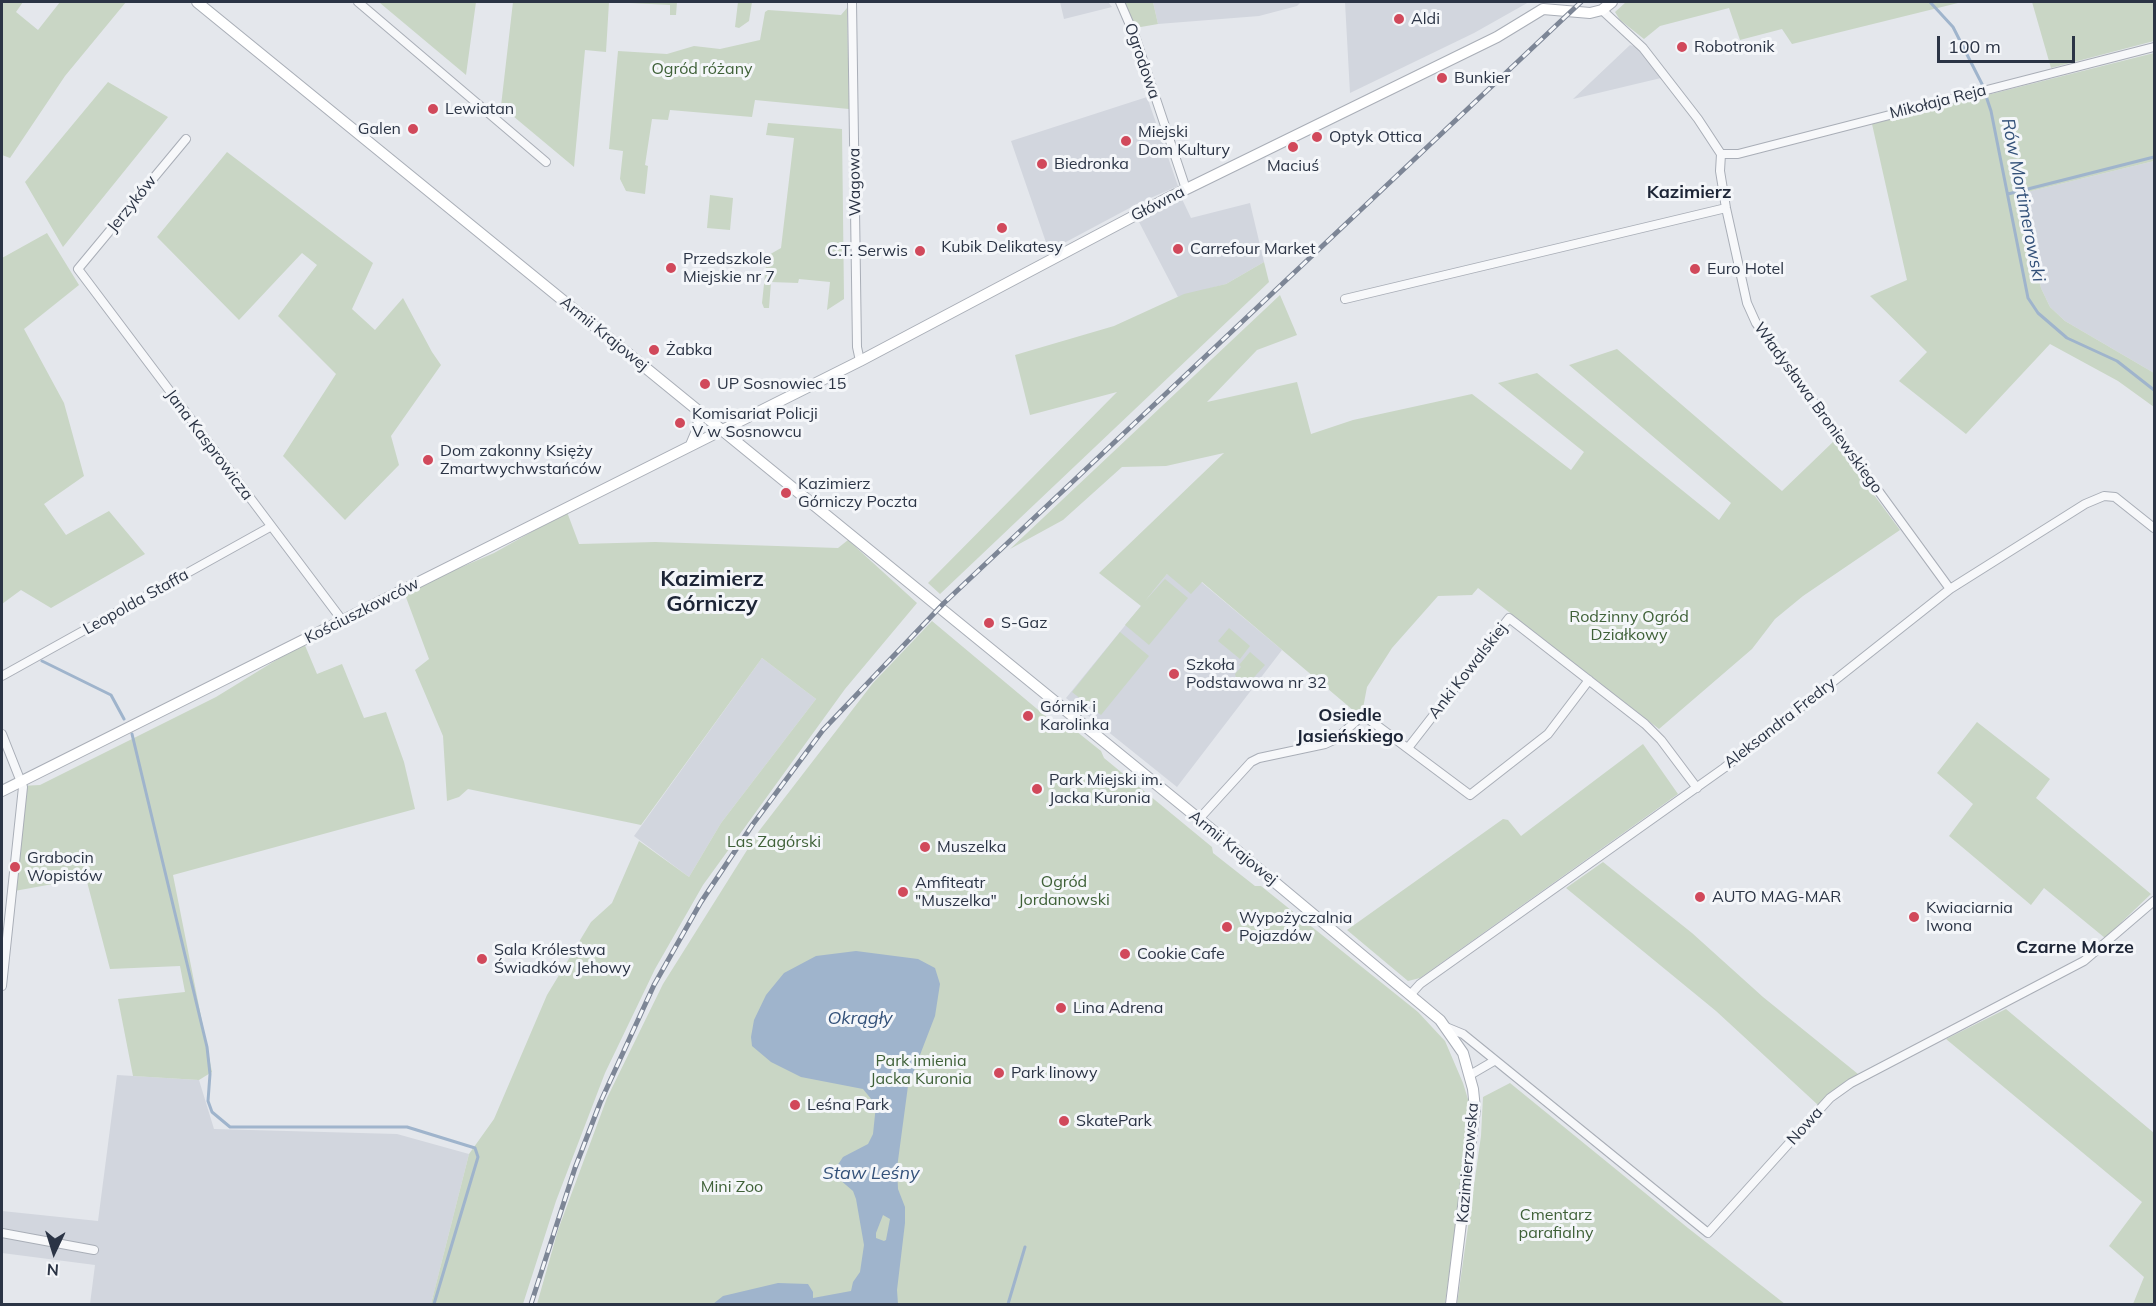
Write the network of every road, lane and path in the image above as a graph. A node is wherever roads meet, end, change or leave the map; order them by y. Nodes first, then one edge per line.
1 (197, 2) edge
2 (358, 2) edge
3 (852, 2) edge
4 (1120, 2) edge
5 (1612, 2) edge
6 (1544, 5) edge
7 (1602, 10) junction
8 (2154, 47) edge
9 (186, 139) dead end
10 (1721, 154) junction
11 (546, 162) dead end
12 (1186, 189) junction
13 (1726, 208) junction
14 (78, 269) joint
15 (1345, 299) dead end
16 (860, 361) junction
17 (697, 410) junction
18 (722, 430) junction
19 (691, 445) junction
20 (270, 527) junction
21 (2154, 528) edge
22 (1950, 590) junction
23 (342, 620) junction
24 (2, 676) edge
25 (1589, 680) junction
26 (2, 734) edge
27 (1408, 748) junction
28 (22, 780) junction
29 (1697, 788) junction
30 (2, 791) edge
31 (1198, 819) junction
32 (2154, 901) edge
33 (2, 986) edge
34 (1411, 994) junction
35 (1446, 1027) junction
36 (1494, 1061) junction
37 (1470, 1075) junction
38 (2, 1233) edge
39 (94, 1250) dead end
40 (1451, 1305) edge

1 - 17 street, Armii Krajowej
2 - 11 street
3 - 16 street, Wagowa
4 - 12 street, Ogrodowa
5 - 7 street
6 - 7 street, Główna
6 - 12 street, Główna
7 - 10 street
8 - 10 street, Mikołaja Reja
9 - 14 street, Jerzyków
10 - 13 street, Władysława Broniewskiego
12 - 16 street, Główna
13 - 15 street
13 - 22 street, Władysława Broniewskiego
14 - 20 street, Jana Kasprowicza
16 - 18 street, Główna
17 - 18 street, Armii Krajowej
17 - 19 street
18 - 19 street, Kościuszkowców
18 - 31 street, Armii Krajowej
19 - 23 street, Kościuszkowców
20 - 23 street, Jana Kasprowicza
20 - 24 street, Leopolda Staffa
21 - 22 street, Aleksandra Fredry
22 - 29 street, Aleksandra Fredry
23 - 28 street, Kościuszkowców
25 - 27 street
25 - 27 street, Anki Kowalskiej
25 - 29 street, Anki Kowalskiej
26 - 28 street
27 - 31 street
28 - 30 street, Kościuszkowców
28 - 33 street
29 - 34 street, Aleksandra Fredry
31 - 34 street, Armii Krajowej
32 - 36 street, Nowa
34 - 35 street, Armii Krajowej
35 - 36 street, Nowa
35 - 37 street, Kazimierzowska
36 - 37 street
37 - 40 street, Kazimierzowska
38 - 39 street

